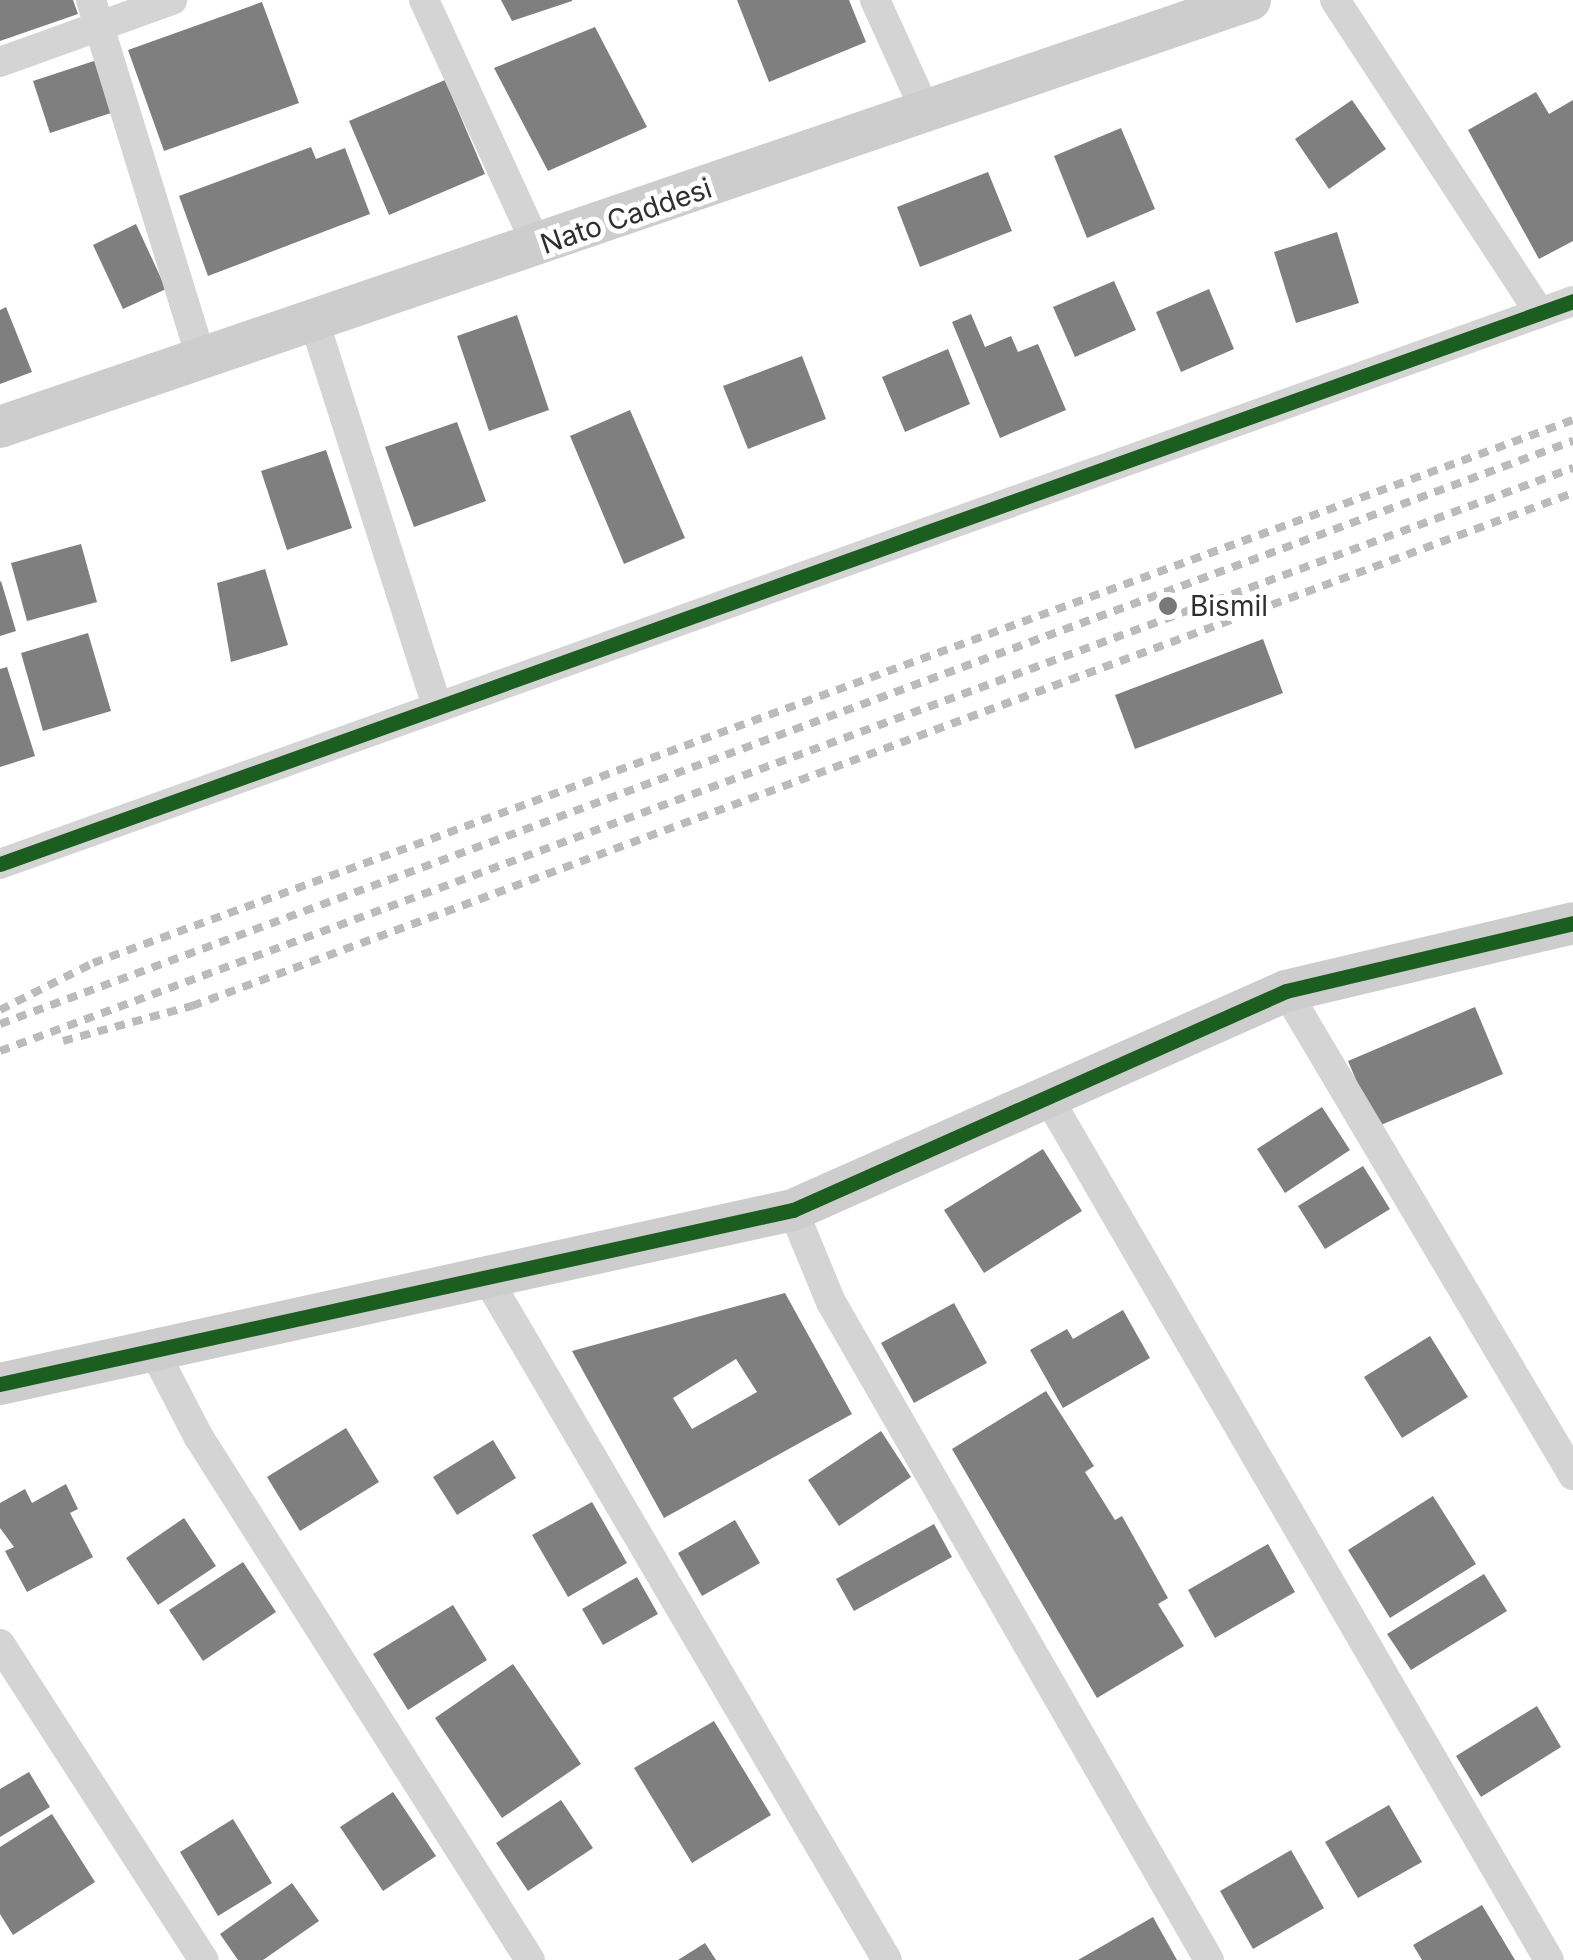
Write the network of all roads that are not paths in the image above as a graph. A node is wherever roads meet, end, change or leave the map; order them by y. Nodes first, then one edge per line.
1 (172, 0) edge
2 (424, 0) edge
3 (874, 0) edge
4 (1250, 0) edge
5 (1335, 0) edge
6 (95, 13) edge
7 (0, 62) edge
8 (927, 114) junction
9 (537, 246) junction
10 (1573, 301) edge
11 (1540, 313) junction
12 (316, 324) junction
13 (202, 361) junction
14 (0, 427) edge
15 (436, 706) junction
16 (0, 864) edge
17 (1572, 927) edge
18 (1286, 991) junction
19 (1046, 1094) junction
20 (793, 1210) junction
21 (488, 1280) junction
22 (154, 1351) junction
23 (0, 1384) edge
24 (1573, 1475) edge
25 (0, 1644) edge
26 (204, 1960) edge
27 (530, 1960) edge
28 (887, 1960) edge
29 (1209, 1960) edge
30 (1548, 1960) edge

1 - 6 street
2 - 9 street
3 - 8 street
4 - 8 street, Nato Caddesi
5 - 11 street
6 - 7 street
6 - 13 street
8 - 9 street, Nato Caddesi
9 - 12 street, Nato Caddesi
10 - 11 street
11 - 15 street
12 - 13 street, Nato Caddesi
12 - 15 street
13 - 14 street, Nato Caddesi
15 - 16 street
17 - 18 street
18 - 19 street
18 - 24 street
19 - 20 street
19 - 30 street
20 - 21 street
20 - 29 street
21 - 22 street
21 - 28 street
22 - 23 street
22 - 27 street
25 - 26 street

